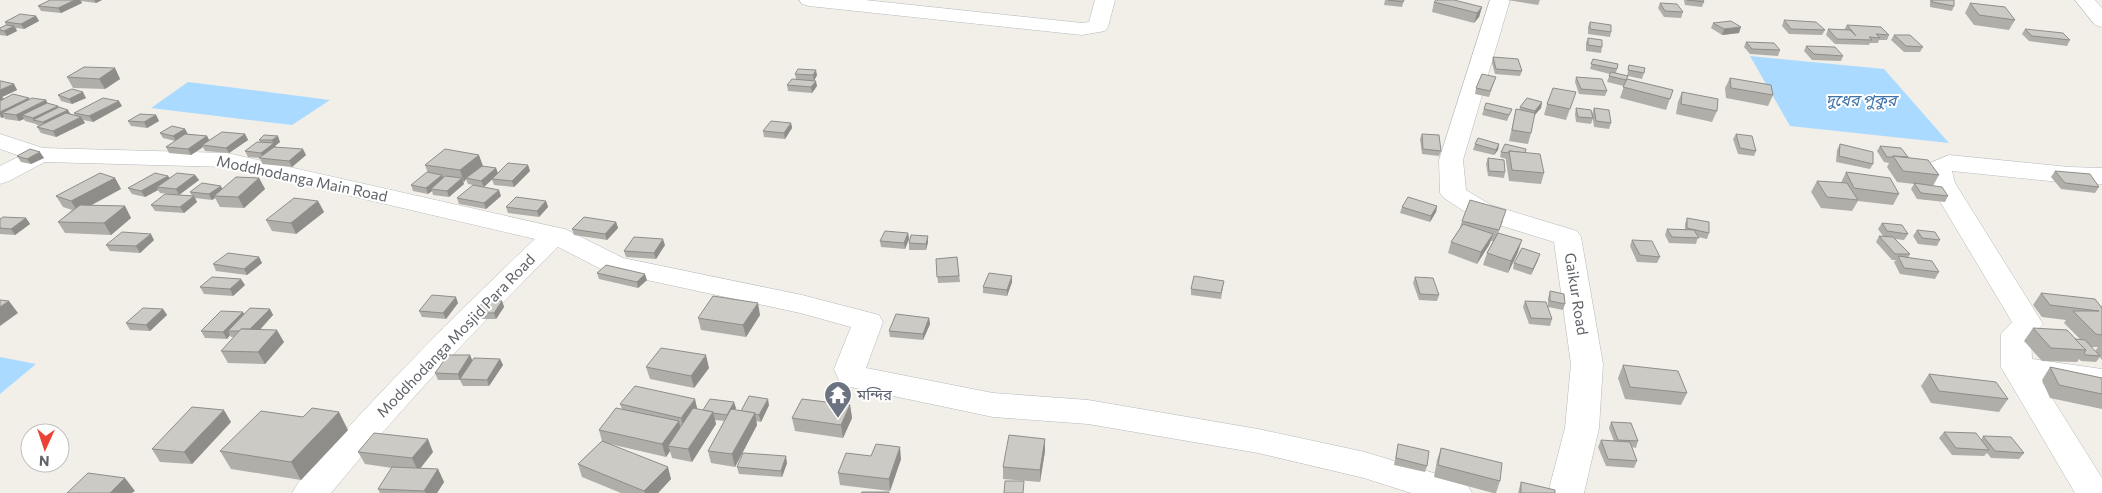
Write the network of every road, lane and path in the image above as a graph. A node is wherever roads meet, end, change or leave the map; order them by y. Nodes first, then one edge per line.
1 (808, 0) edge
2 (1105, 0) edge
3 (1500, 0) edge
4 (2085, 0) edge
5 (2102, 21) edge
6 (0, 141) edge
7 (41, 155) junction
8 (0, 176) edge
9 (2102, 176) edge
10 (483, 219) joint
11 (555, 235) junction
12 (2017, 367) junction
13 (2102, 380) edge
14 (310, 493) edge
15 (1454, 493) edge
16 (1566, 493) edge
17 (2093, 493) edge

1 - 2 street
3 - 16 street, Gaikur Road
4 - 5 street
6 - 7 street, Moddhodanga Main Road
7 - 8 street
7 - 10 street, Moddhodanga Main Road
9 - 12 street
10 - 11 street, Moddhodanga Mosjid Para Road
11 - 14 street, Moddhodanga Mosjid Para Road
11 - 15 street
12 - 13 street
12 - 17 street

